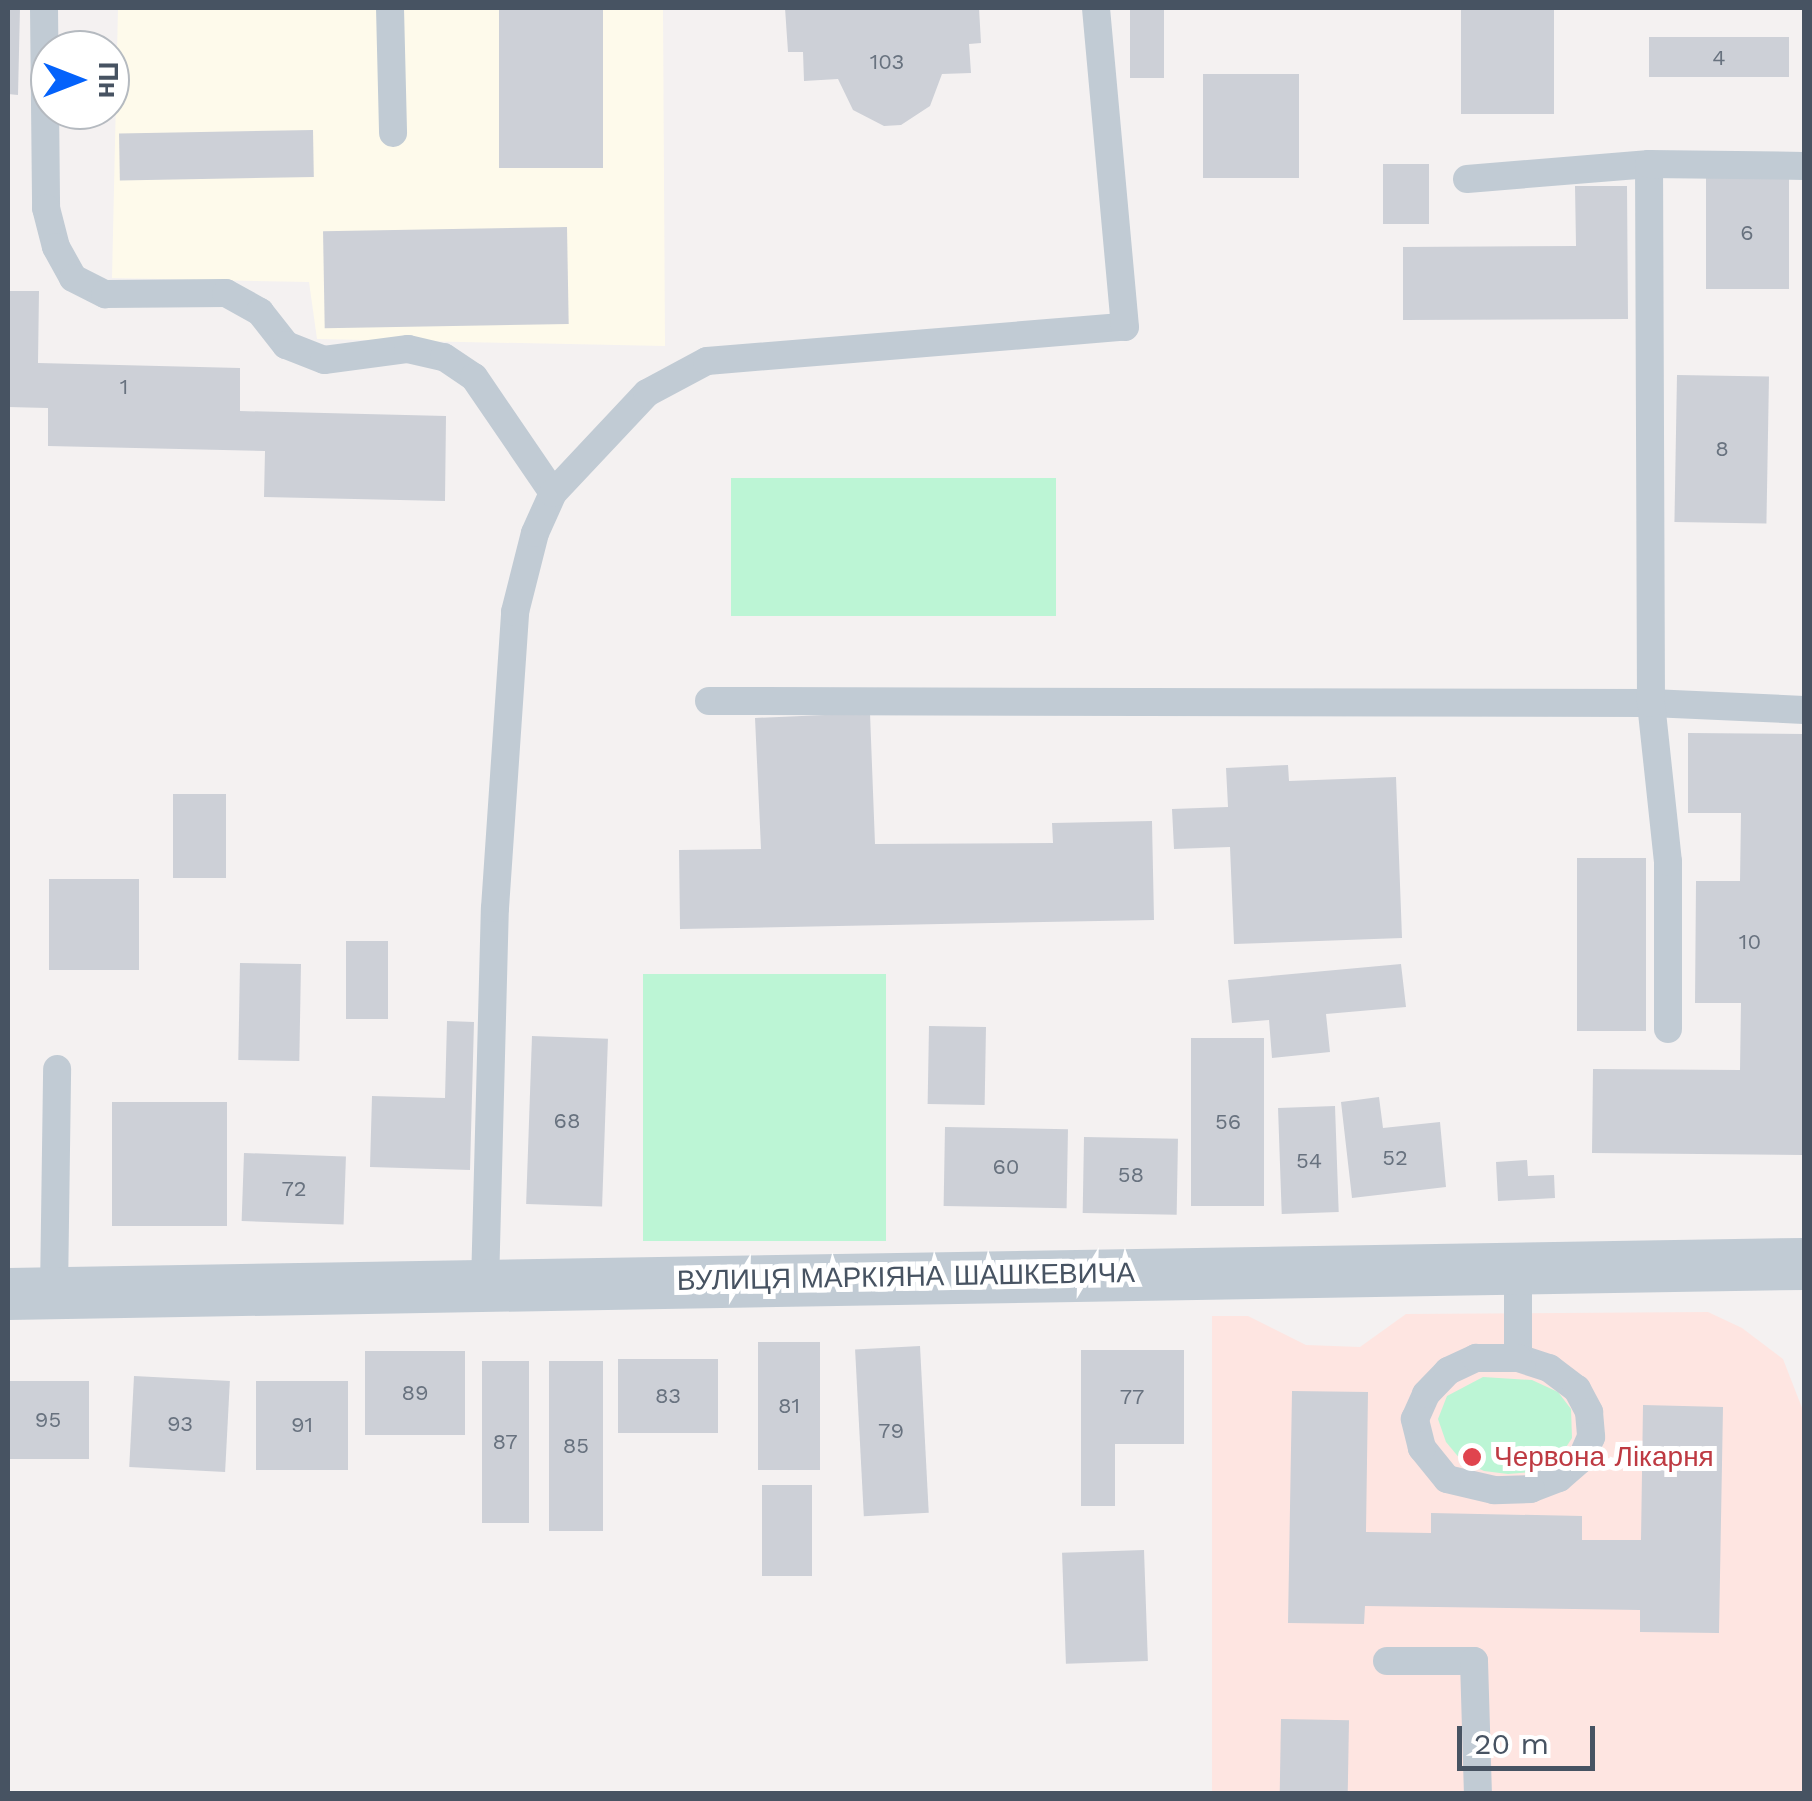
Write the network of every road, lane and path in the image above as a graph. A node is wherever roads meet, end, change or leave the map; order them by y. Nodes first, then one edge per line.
1 (44, 8) edge
2 (390, 8) edge
3 (1096, 8) edge
4 (393, 132) dead end
5 (1649, 164) junction
6 (1804, 166) edge
7 (1467, 179) dead end
8 (553, 493) junction
9 (709, 700) dead end
10 (1652, 704) junction
11 (1804, 710) edge
12 (1668, 1029) dead end
13 (57, 1069) dead end
14 (1804, 1264) edge
15 (1518, 1266) junction
16 (486, 1285) junction
17 (31, 1293) edge
18 (1518, 1358) junction
19 (1387, 1662) dead end
20 (1478, 1794) edge

1 - 8 lane
2 - 4 lane
3 - 8 lane
5 - 6 lane
5 - 7 lane
5 - 10 lane
8 - 16 lane
9 - 10 lane
10 - 11 lane
10 - 12 lane
13 - 17 lane
14 - 15 street, ВУЛИЦЯ МАРКІЯНА ШАШКЕВИЧА
15 - 16 street, ВУЛИЦЯ МАРКІЯНА ШАШКЕВИЧА
15 - 18 lane
16 - 17 street, ВУЛИЦЯ МАРКІЯНА ШАШКЕВИЧА
18 - 18 lane
19 - 20 lane

